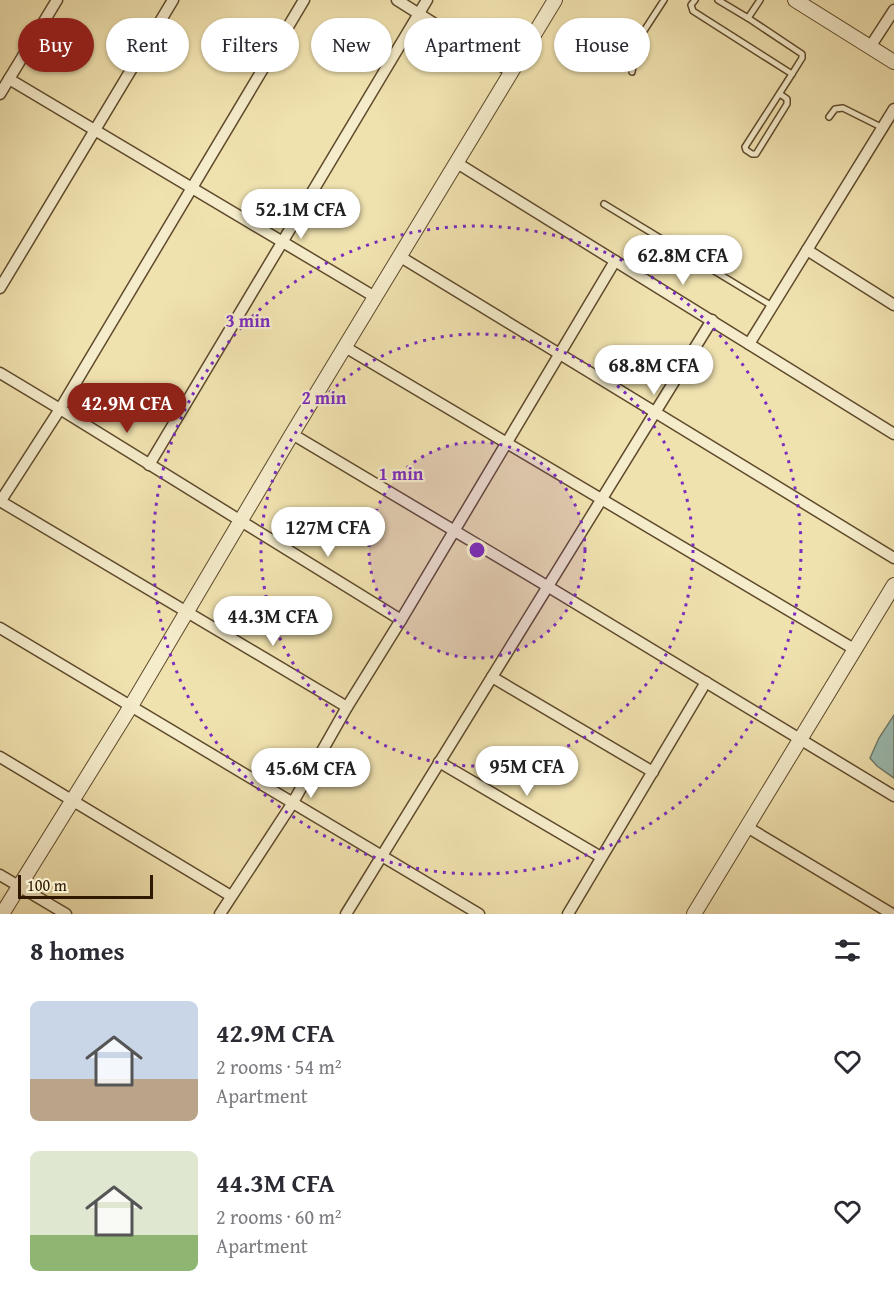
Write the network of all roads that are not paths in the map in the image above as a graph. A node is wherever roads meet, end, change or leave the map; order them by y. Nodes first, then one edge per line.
1 (57, 0) edge
2 (173, 0) edge
3 (304, 0) edge
4 (397, 0) edge
5 (426, 0) edge
6 (555, 0) edge
7 (664, 0) edge
8 (695, 0) edge
9 (718, 0) edge
10 (760, 0) edge
11 (795, 0) edge
12 (894, 10) edge
13 (418, 13) junction
14 (426, 18) edge
15 (748, 18) junction
16 (542, 22) edge
17 (650, 22) edge
18 (870, 47) junction
19 (894, 62) edge
20 (512, 72) edge
21 (792, 74) junction
22 (9, 80) junction
23 (0, 94) edge
24 (780, 94) junction
25 (894, 110) edge
26 (829, 117) dead end
27 (883, 128) junction
28 (96, 131) junction
29 (457, 163) junction
30 (191, 188) junction
31 (604, 204) dead end
32 (283, 242) junction
33 (807, 250) junction
34 (399, 256) junction
35 (615, 261) junction
36 (0, 288) edge
37 (375, 297) junction
38 (894, 305) edge
39 (772, 306) junction
40 (712, 320) junction
41 (749, 344) junction
42 (345, 347) junction
43 (559, 355) junction
44 (0, 373) edge
45 (60, 409) junction
46 (654, 413) junction
47 (292, 434) junction
48 (894, 434) edge
49 (506, 442) junction
50 (149, 465) junction
51 (601, 499) junction
52 (0, 502) edge
53 (240, 520) junction
54 (454, 530) junction
55 (894, 558) edge
56 (894, 585) edge
57 (547, 586) junction
58 (889, 602) edge
59 (186, 612) junction
60 (401, 620) junction
61 (0, 628) edge
62 (854, 649) junction
63 (492, 677) junction
64 (706, 682) junction
65 (130, 706) junction
66 (347, 707) junction
67 (800, 740) junction
68 (0, 757) edge
69 (439, 762) junction
70 (653, 772) junction
71 (894, 796) edge
72 (73, 800) junction
73 (292, 804) junction
74 (747, 827) junction
75 (382, 856) junction
76 (601, 857) junction
77 (0, 875) edge
78 (19, 886) junction
79 (231, 896) junction
80 (2, 914) edge
81 (66, 914) edge
82 (220, 914) edge
83 (346, 914) edge
84 (478, 914) edge
85 (568, 914) edge
86 (696, 914) edge
87 (892, 914) edge

1 - 22 street
2 - 28 street
3 - 30 street
4 - 13 street
5 - 13 street
6 - 16 street
7 - 17 lane
8 - 21 lane
9 - 15 lane
10 - 15 lane
11 - 18 street
12 - 18 street
13 - 14 street
13 - 32 street
15 - 21 lane
18 - 19 street
20 - 29 street
21 - 24 lane
22 - 23 street
22 - 28 street
24 - 24 lane
25 - 27 street
26 - 27 lane
27 - 33 street
28 - 30 street
28 - 36 street
29 - 34 street
29 - 35 street
30 - 32 street
30 - 45 street
31 - 39 lane
32 - 37 street
32 - 50 street
33 - 38 street
33 - 39 street
34 - 37 street
34 - 43 street
35 - 40 street
35 - 43 street
37 - 42 street
39 - 41 street
40 - 41 street
40 - 46 street
41 - 48 street
42 - 47 street
42 - 49 street
43 - 46 street
43 - 49 street
44 - 45 street
45 - 50 street
45 - 52 street
46 - 51 street
46 - 55 street
47 - 53 street
47 - 54 street
49 - 51 street
49 - 54 street
50 - 53 street
51 - 57 street
51 - 62 street
52 - 59 street
53 - 59 street
53 - 60 street
54 - 57 street
54 - 60 street
56 - 58 street
57 - 63 street
57 - 64 street
58 - 62 street
59 - 65 street
59 - 66 street
60 - 66 street
61 - 65 street
62 - 67 street
63 - 69 street
63 - 70 street
64 - 67 street
64 - 70 street
65 - 72 street
65 - 73 street
66 - 73 street
67 - 71 street
67 - 74 street
68 - 72 street
69 - 75 street
69 - 76 street
70 - 76 street
72 - 78 street
72 - 79 street
73 - 75 street
73 - 79 street
74 - 86 street
74 - 87 street
75 - 83 street
75 - 84 street
76 - 85 street
77 - 78 street
78 - 80 street
78 - 81 street
79 - 82 street

